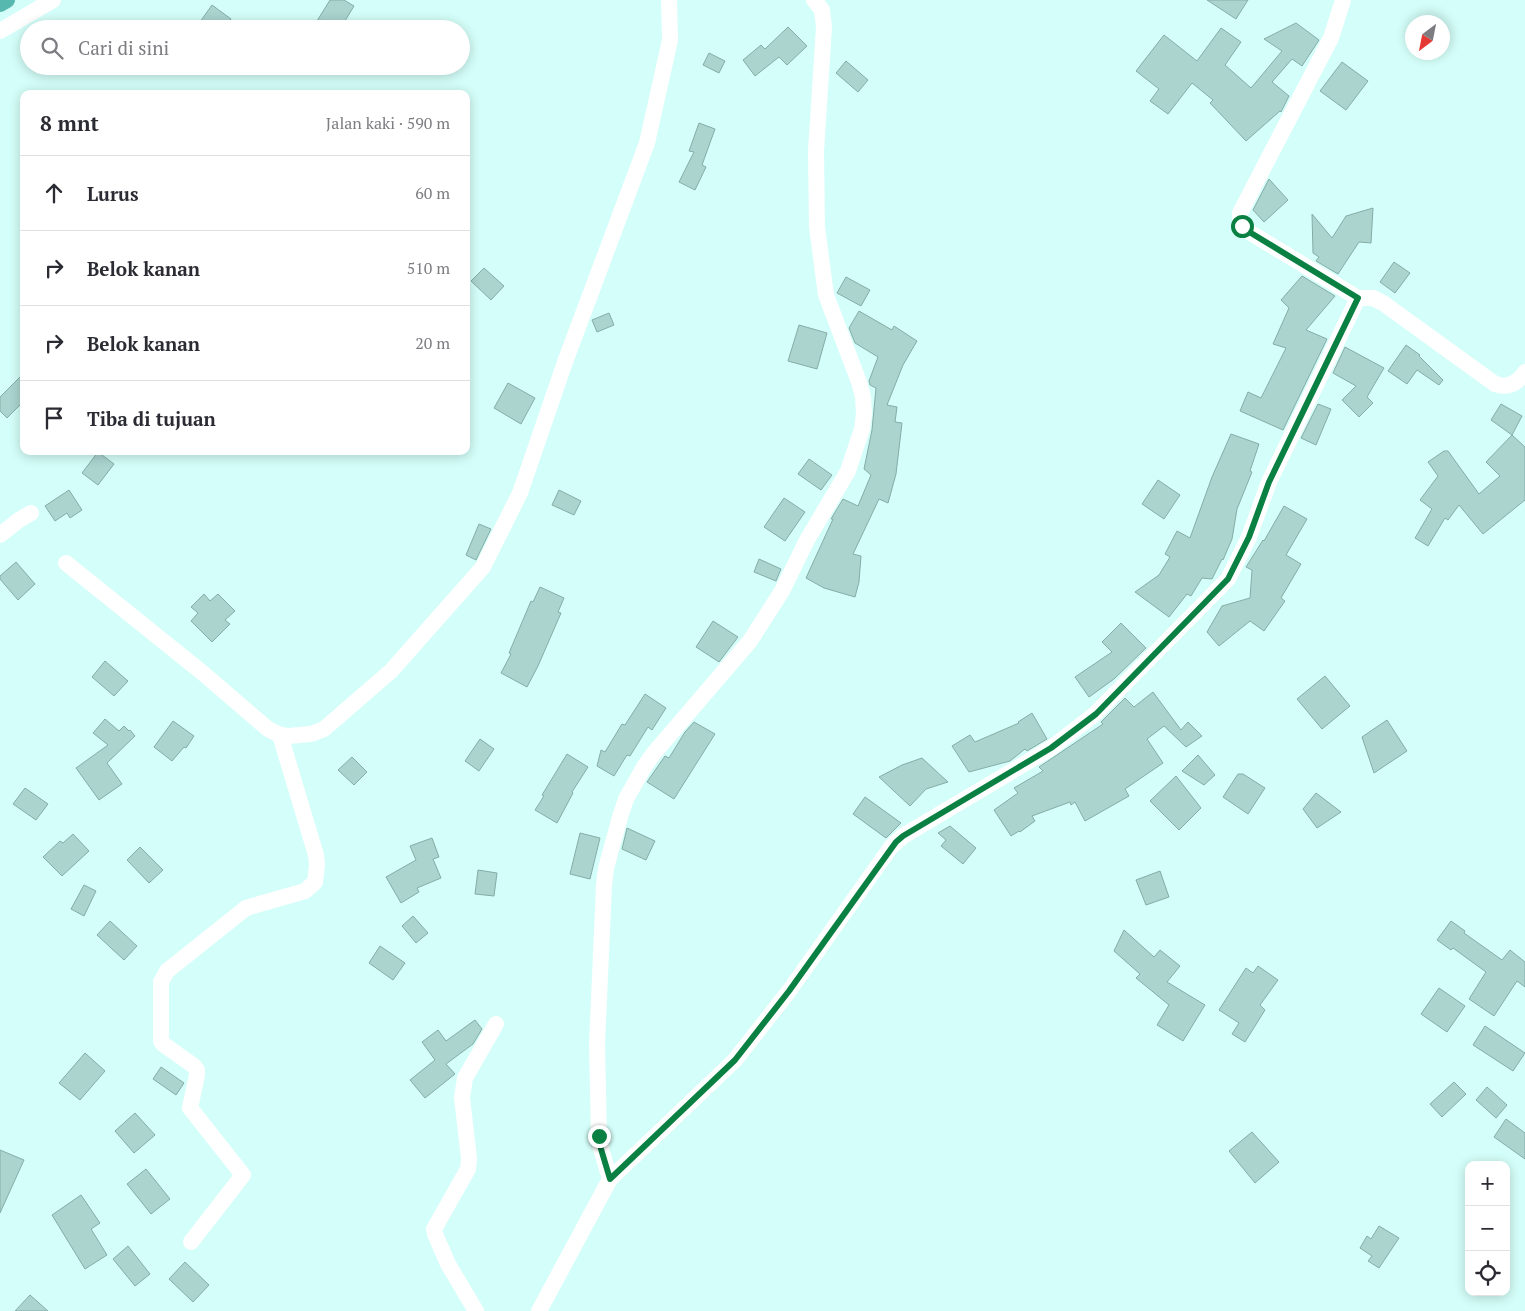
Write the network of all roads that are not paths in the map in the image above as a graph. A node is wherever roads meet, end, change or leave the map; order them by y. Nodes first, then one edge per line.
1 (52, 0) edge
2 (669, 0) edge
3 (814, 0) edge
4 (1343, 0) edge
5 (0, 30) edge
6 (1358, 298) junction
7 (1525, 372) edge
8 (31, 513) dead end
9 (0, 535) edge
10 (66, 563) dead end
11 (280, 735) junction
12 (496, 1024) dead end
13 (610, 1179) junction
14 (191, 1242) dead end
15 (476, 1311) edge
16 (539, 1311) edge

1 - 5 street
2 - 11 street
3 - 13 street
4 - 6 street
6 - 7 street
6 - 13 street
8 - 9 street
10 - 11 street
11 - 14 street
12 - 15 street
13 - 16 street

